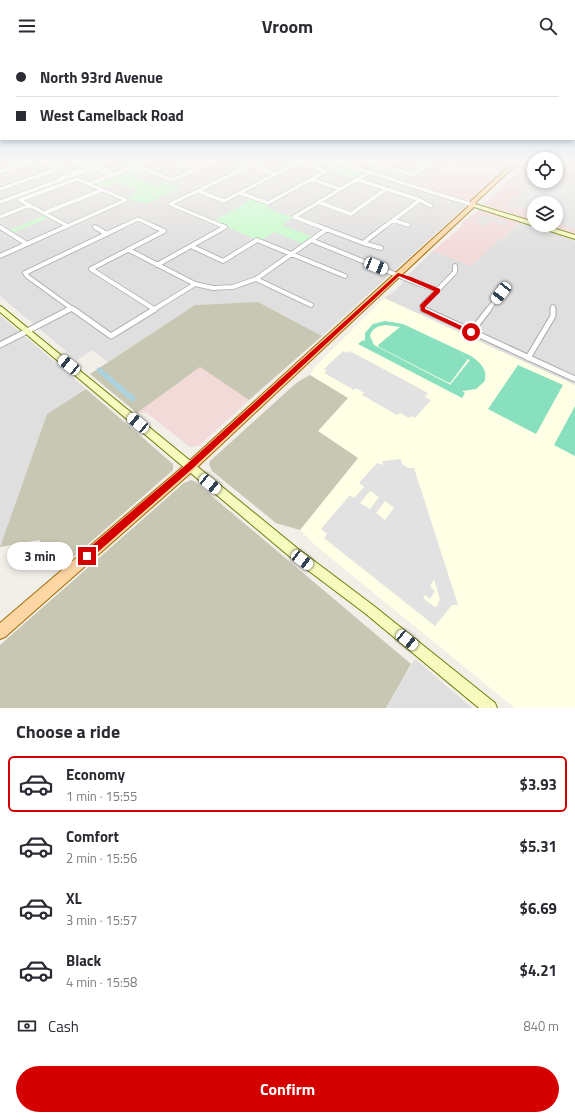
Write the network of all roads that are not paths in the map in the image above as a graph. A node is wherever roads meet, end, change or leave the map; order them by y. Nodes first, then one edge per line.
1 (28, 192) edge
2 (43, 192) edge
3 (98, 192) edge
4 (106, 192) edge
5 (197, 192) edge
6 (200, 192) edge
7 (288, 192) edge
8 (336, 192) edge
9 (382, 192) edge
10 (394, 192) edge
11 (430, 192) edge
12 (484, 192) edge
13 (492, 192) edge
14 (240, 193) joint
15 (420, 200) junction
16 (0, 202) edge
17 (318, 202) junction
18 (473, 205) junction
19 (30, 206) junction
20 (431, 206) dead end
21 (44, 213) junction
22 (0, 217) edge
23 (393, 220) junction
24 (527, 222) edge
25 (408, 225) dead end
26 (68, 226) junction
27 (0, 227) edge
28 (95, 228) dead end
29 (327, 229) junction
30 (4, 232) edge
31 (560, 232) edge
32 (107, 234) junction
33 (575, 237) edge
34 (311, 240) junction
35 (363, 243) junction
36 (27, 244) junction
37 (191, 246) junction
38 (381, 248) dead end
39 (129, 250) junction
40 (291, 254) junction
41 (0, 256) edge
42 (157, 265) junction
43 (455, 266) dead end
44 (398, 275) junction
45 (345, 276) dead end
46 (256, 279) junction
47 (195, 284) junction
48 (500, 286) dead end
49 (438, 290) junction
50 (311, 305) dead end
51 (552, 307) dead end
52 (0, 308) edge
53 (71, 308) junction
54 (154, 310) junction
55 (27, 331) junction
56 (471, 332) junction
57 (0, 345) edge
58 (528, 358) junction
59 (575, 379) edge
60 (190, 467) junction
61 (0, 632) edge
62 (490, 708) edge

1 - 16 street
2 - 19 street
3 - 21 street
4 - 26 street
5 - 37 street
6 - 14 street
7 - 14 street
8 - 17 street
9 - 17 street
10 - 15 street
11 - 18 street
12 - 18 main road
13 - 18 main road
15 - 20 street
15 - 23 street
17 - 29 street
18 - 24 main road
18 - 44 main road
19 - 21 street
19 - 22 street
21 - 26 street
23 - 25 street
23 - 35 street
26 - 36 street
27 - 30 street
28 - 32 street
29 - 34 street
29 - 35 street
30 - 36 street
31 - 33 main road
32 - 39 street
32 - 53 street
34 - 40 street
34 - 44 street
35 - 38 street
36 - 41 street
37 - 40 street
37 - 42 street
39 - 42 street
39 - 54 street
40 - 45 street
40 - 46 street
42 - 47 street
43 - 49 street
44 - 49 street
44 - 60 main road
46 - 47 street
46 - 50 street
47 - 54 street
48 - 56 street
49 - 56 street
51 - 58 street
52 - 55 main road
53 - 54 street
53 - 55 street
55 - 57 street
55 - 60 main road
56 - 58 street
58 - 59 street
60 - 61 main road
60 - 62 main road

